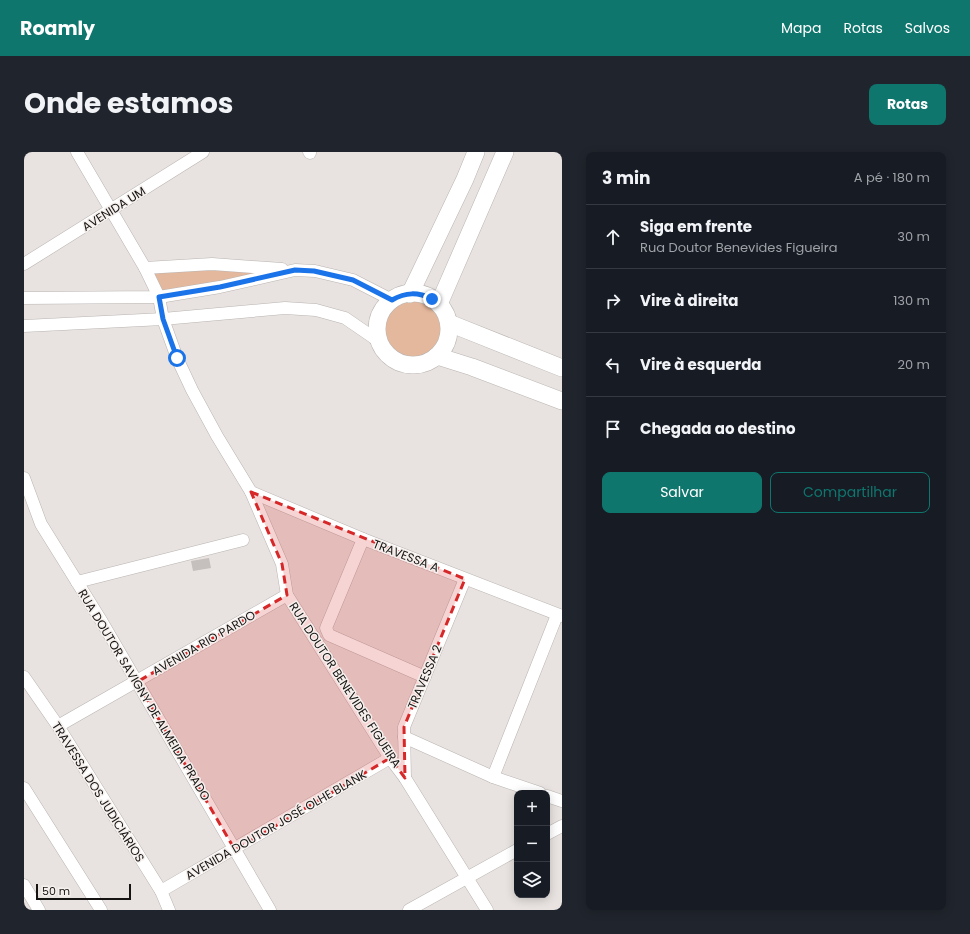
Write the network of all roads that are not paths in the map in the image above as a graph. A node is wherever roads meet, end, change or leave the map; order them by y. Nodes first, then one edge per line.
1 (77, 152) edge
2 (203, 152) edge
3 (476, 152) edge
4 (505, 152) edge
5 (112, 211) junction
6 (24, 264) edge
7 (145, 268) junction
8 (295, 270) junction
9 (410, 294) junction
10 (159, 297) junction
11 (24, 298) edge
12 (392, 300) junction
13 (439, 304) junction
14 (163, 319) junction
15 (449, 323) junction
16 (24, 326) edge
17 (380, 342) junction
18 (437, 356) junction
19 (562, 368) edge
20 (562, 401) edge
21 (24, 478) edge
22 (251, 492) junction
23 (363, 539) junction
24 (242, 540) dead end
25 (465, 579) junction
26 (77, 582) junction
27 (287, 595) junction
28 (560, 616) edge
29 (24, 677) edge
30 (426, 678) junction
31 (136, 682) junction
32 (58, 726) junction
33 (404, 737) junction
34 (390, 758) junction
35 (492, 777) junction
36 (405, 778) junction
37 (24, 788) edge
38 (531, 790) edge
39 (550, 797) edge
40 (562, 801) edge
41 (562, 826) edge
42 (550, 832) edge
43 (235, 850) junction
44 (514, 852) edge
45 (467, 877) junction
46 (24, 885) edge
47 (161, 891) junction
48 (169, 909) edge
49 (39, 910) edge
50 (101, 910) edge
51 (270, 910) edge
52 (409, 910) edge
53 (486, 910) edge

1 - 5 street, RUA DOUTOR BENEVIDES FIGUEIRA
2 - 5 street, AVENIDA UM
3 - 9 street
4 - 13 street
5 - 6 street, AVENIDA UM
5 - 7 street, RUA DOUTOR BENEVIDES FIGUEIRA
7 - 8 street
7 - 10 street, RUA DOUTOR BENEVIDES FIGUEIRA
8 - 10 street
8 - 12 street
9 - 12 street
9 - 13 street
10 - 11 street
10 - 14 street, RUA DOUTOR BENEVIDES FIGUEIRA
12 - 17 street
13 - 15 street
14 - 16 street
14 - 17 street
14 - 22 street, RUA DOUTOR BENEVIDES FIGUEIRA
15 - 18 street
15 - 19 street
17 - 18 street
18 - 20 street
21 - 26 street, RUA DOUTOR SAVIGNY DE ALMEIDA PRADO
22 - 23 street, TRAVESSA A
22 - 27 street, RUA DOUTOR BENEVIDES FIGUEIRA
23 - 25 street, TRAVESSA A
23 - 30 street
24 - 26 street
25 - 28 street, TRAVESSA A
25 - 30 street, TRAVESSA 2
26 - 31 street, RUA DOUTOR SAVIGNY DE ALMEIDA PRADO
27 - 31 street, AVENIDA RIO PARDO
27 - 34 street, RUA DOUTOR BENEVIDES FIGUEIRA
28 - 35 street
29 - 32 street, TRAVESSA DOS JUDICIÁRIOS
30 - 33 street, TRAVESSA 2
31 - 32 street, AVENIDA RIO PARDO
31 - 43 street, RUA DOUTOR SAVIGNY DE ALMEIDA PRADO
32 - 47 street, TRAVESSA DOS JUDICIÁRIOS
33 - 35 street
33 - 36 street, TRAVESSA 2
34 - 36 street, RUA DOUTOR BENEVIDES FIGUEIRA
34 - 43 street, AVENIDA DOUTOR JOSÉ OLHE BLANK
35 - 38 street
36 - 45 street, RUA DOUTOR BENEVIDES FIGUEIRA
37 - 50 street
39 - 40 street
41 - 42 street
43 - 47 street, AVENIDA DOUTOR JOSÉ OLHE BLANK
43 - 51 street, RUA DOUTOR SAVIGNY DE ALMEIDA PRADO
44 - 45 street
45 - 52 street
45 - 53 street, RUA DOUTOR BENEVIDES FIGUEIRA
46 - 49 street
47 - 48 street, TRAVESSA DOS JUDICIÁRIOS

